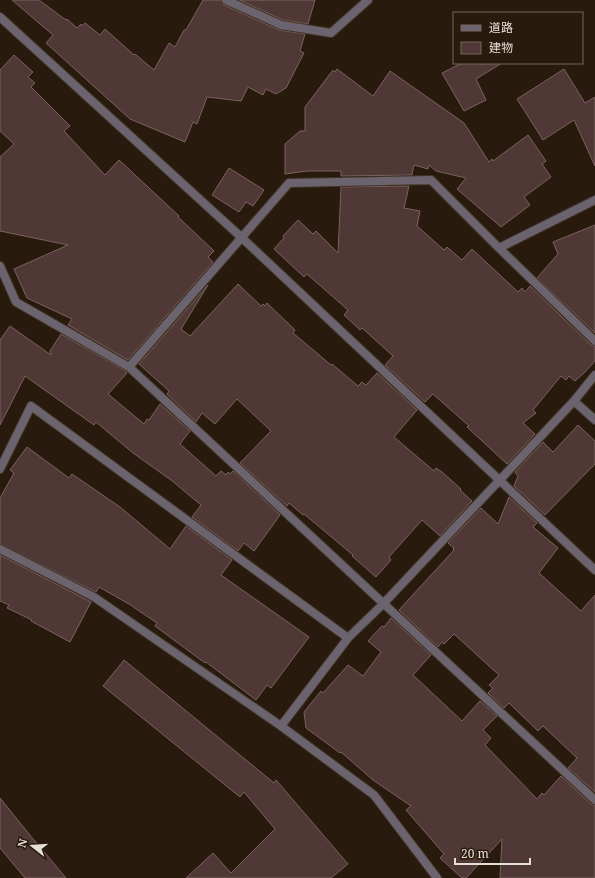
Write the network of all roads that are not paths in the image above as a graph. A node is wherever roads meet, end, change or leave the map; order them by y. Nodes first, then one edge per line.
1 (226, 0) edge
2 (368, 0) edge
3 (0, 17) edge
4 (595, 200) edge
5 (241, 237) junction
6 (499, 248) junction
7 (0, 266) edge
8 (595, 341) edge
9 (129, 367) junction
10 (595, 375) edge
11 (574, 401) junction
12 (595, 420) edge
13 (0, 469) edge
14 (499, 480) junction
15 (0, 549) edge
16 (595, 570) edge
17 (384, 603) junction
18 (348, 638) junction
19 (281, 726) junction
20 (595, 800) edge
21 (437, 878) edge

1 - 2 street
3 - 5 street
4 - 6 street
5 - 6 street
5 - 9 street
5 - 14 street
6 - 8 street
7 - 9 street
9 - 17 street
10 - 11 street
11 - 12 street
11 - 14 street
13 - 18 street
14 - 16 street
14 - 17 street
15 - 19 street
17 - 18 street
17 - 20 street
18 - 19 street
19 - 21 street

